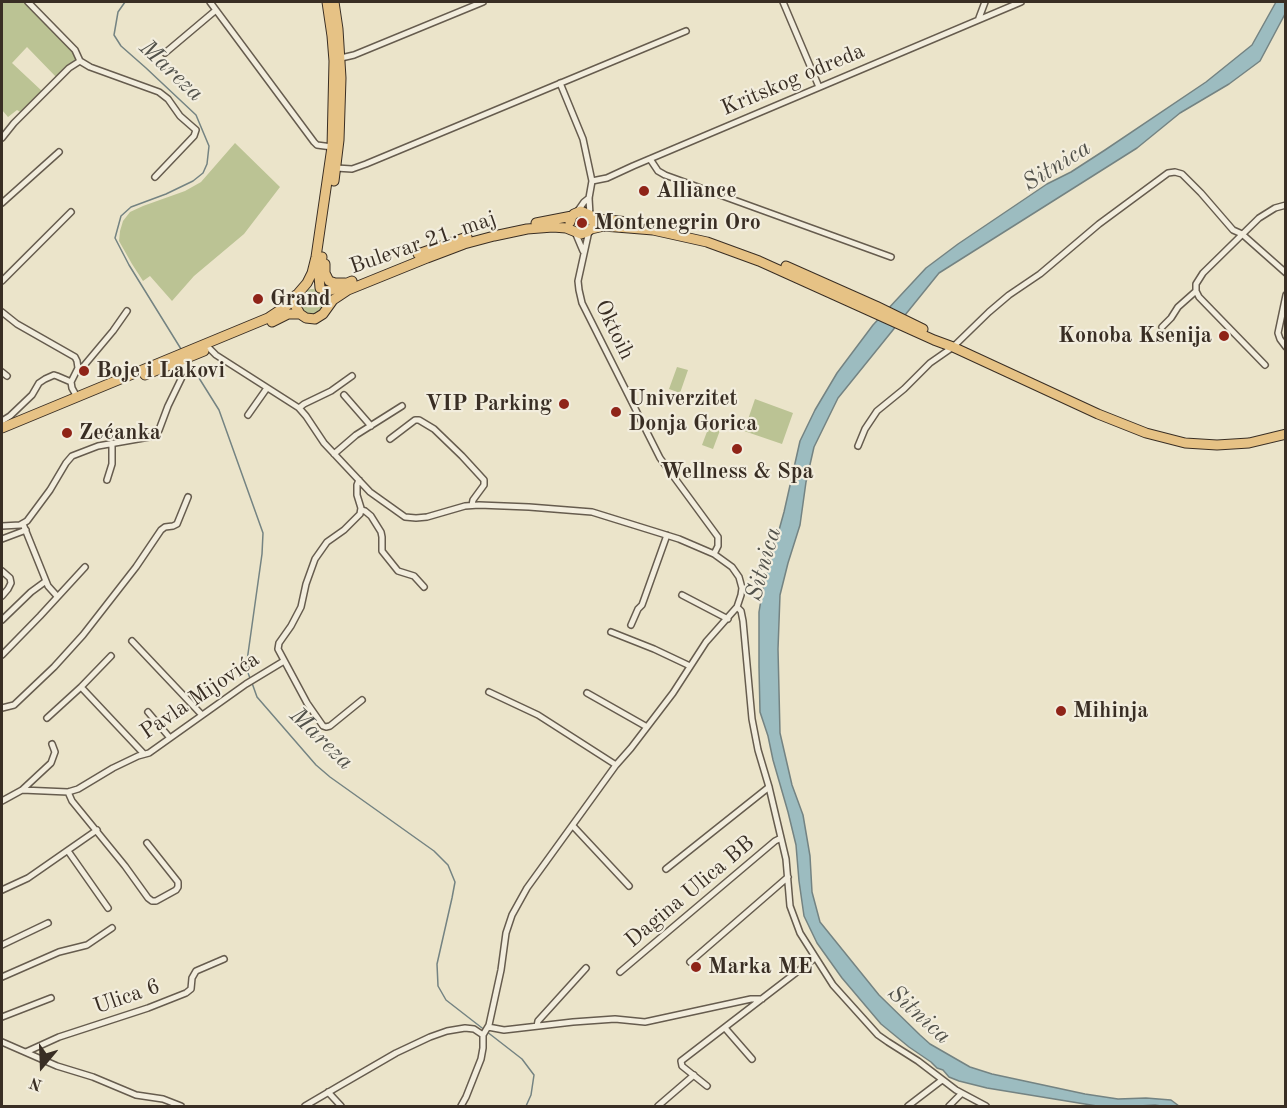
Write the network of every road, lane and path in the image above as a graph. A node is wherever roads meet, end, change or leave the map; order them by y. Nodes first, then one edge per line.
1 (28, 2) edge
2 (210, 2) edge
3 (327, 2) edge
4 (334, 2) edge
5 (483, 2) edge
6 (783, 2) edge
7 (985, 2) edge
8 (1021, 2) edge
9 (216, 10) junction
10 (980, 18) junction
11 (686, 31) dead end
12 (165, 53) dead end
13 (341, 58) junction
14 (80, 61) junction
15 (560, 83) junction
16 (819, 87) junction
17 (2, 136) edge
18 (332, 147) junction
19 (59, 152) dead end
20 (650, 159) junction
21 (336, 168) junction
22 (155, 177) dead end
23 (592, 181) junction
24 (589, 198) junction
25 (2, 203) edge
26 (1286, 205) edge
27 (71, 212) dead end
28 (575, 214) junction
29 (590, 216) junction
30 (590, 230) junction
31 (1233, 230) junction
32 (574, 231) junction
33 (1242, 234) junction
34 (1233, 243) junction
35 (584, 252) junction
36 (891, 257) dead end
37 (322, 258) junction
38 (1286, 273) edge
39 (2, 281) edge
40 (348, 284) junction
41 (322, 289) junction
42 (1196, 291) junction
43 (299, 292) junction
44 (1286, 295) edge
45 (327, 307) junction
46 (874, 309) junction
47 (127, 311) dead end
48 (2, 312) edge
49 (300, 314) junction
50 (1162, 327) dead end
51 (953, 347) junction
52 (1286, 347) edge
53 (209, 348) junction
54 (182, 360) junction
55 (1265, 365) dead end
56 (78, 370) junction
57 (352, 376) dead end
58 (71, 382) junction
59 (267, 388) junction
60 (344, 395) dead end
61 (77, 397) junction
62 (402, 406) dead end
63 (299, 408) junction
64 (248, 415) dead end
65 (2, 421) edge
66 (371, 426) junction
67 (2, 428) edge
68 (1286, 434) edge
69 (2, 435) edge
70 (390, 439) dead end
71 (112, 443) junction
72 (858, 446) dead end
73 (334, 454) junction
74 (107, 480) dead end
75 (359, 480) junction
76 (370, 492) junction
77 (188, 497) dead end
78 (358, 498) junction
79 (471, 506) junction
80 (361, 510) junction
81 (2, 526) edge
82 (25, 527) junction
83 (667, 535) junction
84 (2, 539) edge
85 (714, 554) junction
86 (85, 567) dead end
87 (2, 571) edge
88 (46, 581) junction
89 (424, 587) dead end
90 (682, 595) dead end
91 (2, 596) edge
92 (57, 596) junction
93 (737, 607) junction
94 (728, 619) junction
95 (2, 620) edge
96 (631, 625) dead end
97 (611, 632) dead end
98 (132, 641) dead end
99 (2, 655) edge
100 (111, 656) dead end
101 (284, 661) junction
102 (690, 666) junction
103 (81, 687) junction
104 (489, 692) dead end
105 (587, 693) dead end
106 (362, 700) dead end
107 (2, 708) edge
108 (148, 712) dead end
109 (202, 715) junction
110 (47, 718) dead end
111 (647, 727) junction
112 (170, 738) junction
113 (52, 744) dead end
114 (144, 754) junction
115 (616, 765) junction
116 (768, 787) junction
117 (21, 791) junction
118 (68, 792) junction
119 (2, 801) edge
120 (573, 826) junction
121 (97, 830) junction
122 (781, 837) junction
123 (147, 843) dead end
124 (69, 851) junction
125 (666, 869) dead end
126 (788, 878) junction
127 (629, 886) dead end
128 (2, 890) edge
129 (108, 908) dead end
130 (48, 923) dead end
131 (112, 928) dead end
132 (2, 945) edge
133 (815, 958) junction
134 (224, 959) dead end
135 (690, 962) dead end
136 (586, 969) dead end
137 (620, 972) dead end
138 (2, 977) edge
139 (51, 998) dead end
140 (762, 999) junction
141 (2, 1017) edge
142 (537, 1026) junction
143 (725, 1028) junction
144 (486, 1031) junction
145 (2, 1042) edge
146 (26, 1052) junction
147 (752, 1059) dead end
148 (694, 1075) junction
149 (942, 1080) junction
150 (707, 1086) dead end
151 (328, 1092) junction
152 (961, 1094) junction
153 (181, 1107) edge
154 (305, 1107) edge
155 (341, 1107) edge
156 (461, 1107) edge
157 (658, 1107) edge
158 (908, 1107) edge
159 (949, 1107) edge
160 (986, 1107) edge

1 - 14 street
2 - 9 street
3 - 18 main road
4 - 13 main road
5 - 13 street
6 - 16 street
7 - 10 street
8 - 10 street, Kritskog odreda
9 - 12 street
9 - 18 street
10 - 16 street, Kritskog odreda
11 - 15 street
13 - 21 main road
14 - 17 street
14 - 22 street
15 - 21 street
15 - 23 street
16 - 20 street, Kritskog odreda
18 - 43 main road
19 - 25 street
20 - 23 street, Kritskog odreda
20 - 36 street
21 - 37 main road
23 - 24 street
24 - 28 street
24 - 29 street
26 - 33 street
27 - 39 street
28 - 29 main road
28 - 32 main road
28 - 40 main road, Bulevar 21. maj
29 - 30 main road
29 - 46 main road
30 - 32 main road
30 - 35 street, Oktoih
30 - 46 main road
31 - 33 street
31 - 34 street
31 - 51 street
32 - 35 street
32 - 45 main road, Bulevar 21. maj
33 - 34 street
33 - 38 street
34 - 42 street
35 - 85 street, Oktoih
37 - 40 main road
37 - 41 main road
40 - 41 main road, Bulevar 21. maj
41 - 43 main road
41 - 45 main road
42 - 50 street
42 - 55 street
43 - 49 main road
43 - 61 main road
44 - 52 street
45 - 49 main road
46 - 51 main road
47 - 56 street
48 - 56 street
49 - 53 main road
51 - 68 main road
51 - 72 street
53 - 54 main road
53 - 59 street
54 - 69 main road
54 - 71 street
56 - 58 street
57 - 63 street
58 - 61 street
58 - 65 street
59 - 63 street
59 - 64 street
60 - 66 street
61 - 67 main road
62 - 66 street
63 - 73 street
66 - 73 street
70 - 79 street
71 - 74 street
71 - 82 street
73 - 75 street
75 - 76 street
75 - 78 street
76 - 78 street
76 - 79 street
77 - 107 street
78 - 80 street
79 - 83 street
80 - 89 street
80 - 101 street
81 - 82 street
82 - 84 street
82 - 88 street
83 - 85 street
83 - 96 street
85 - 93 street
86 - 92 street
87 - 91 street
88 - 92 street
88 - 95 street
90 - 94 street
92 - 99 street
93 - 94 street
93 - 116 street
94 - 102 street
97 - 102 street
98 - 109 street
100 - 103 street
101 - 106 street
101 - 109 street, Pavla Mijovića
102 - 111 street
103 - 110 street
103 - 114 street
104 - 115 street
105 - 111 street
108 - 112 street
109 - 112 street, Pavla Mijovića
111 - 115 street
112 - 114 street, Pavla Mijovića
113 - 117 street
114 - 118 street, Pavla Mijovića
115 - 120 street
116 - 122 street
116 - 125 street
117 - 118 street, Pavla Mijovića
117 - 119 street, Pavla Mijovića
118 - 121 street
120 - 127 street
120 - 144 street
121 - 123 street
121 - 124 street
122 - 126 street
122 - 137 street, Dagina Ulica BB
124 - 128 street
124 - 129 street
126 - 133 street
126 - 135 street
130 - 132 street
131 - 138 street
133 - 140 street
133 - 149 street
134 - 146 street, Ulica 6
136 - 142 street
139 - 141 street
140 - 142 street
140 - 143 street
142 - 144 street
143 - 147 street
143 - 148 street
144 - 151 street
144 - 156 street
145 - 146 street
146 - 153 street
148 - 150 street
148 - 157 street
149 - 152 street
149 - 158 street
151 - 154 street
151 - 155 street
152 - 159 street
152 - 160 street

